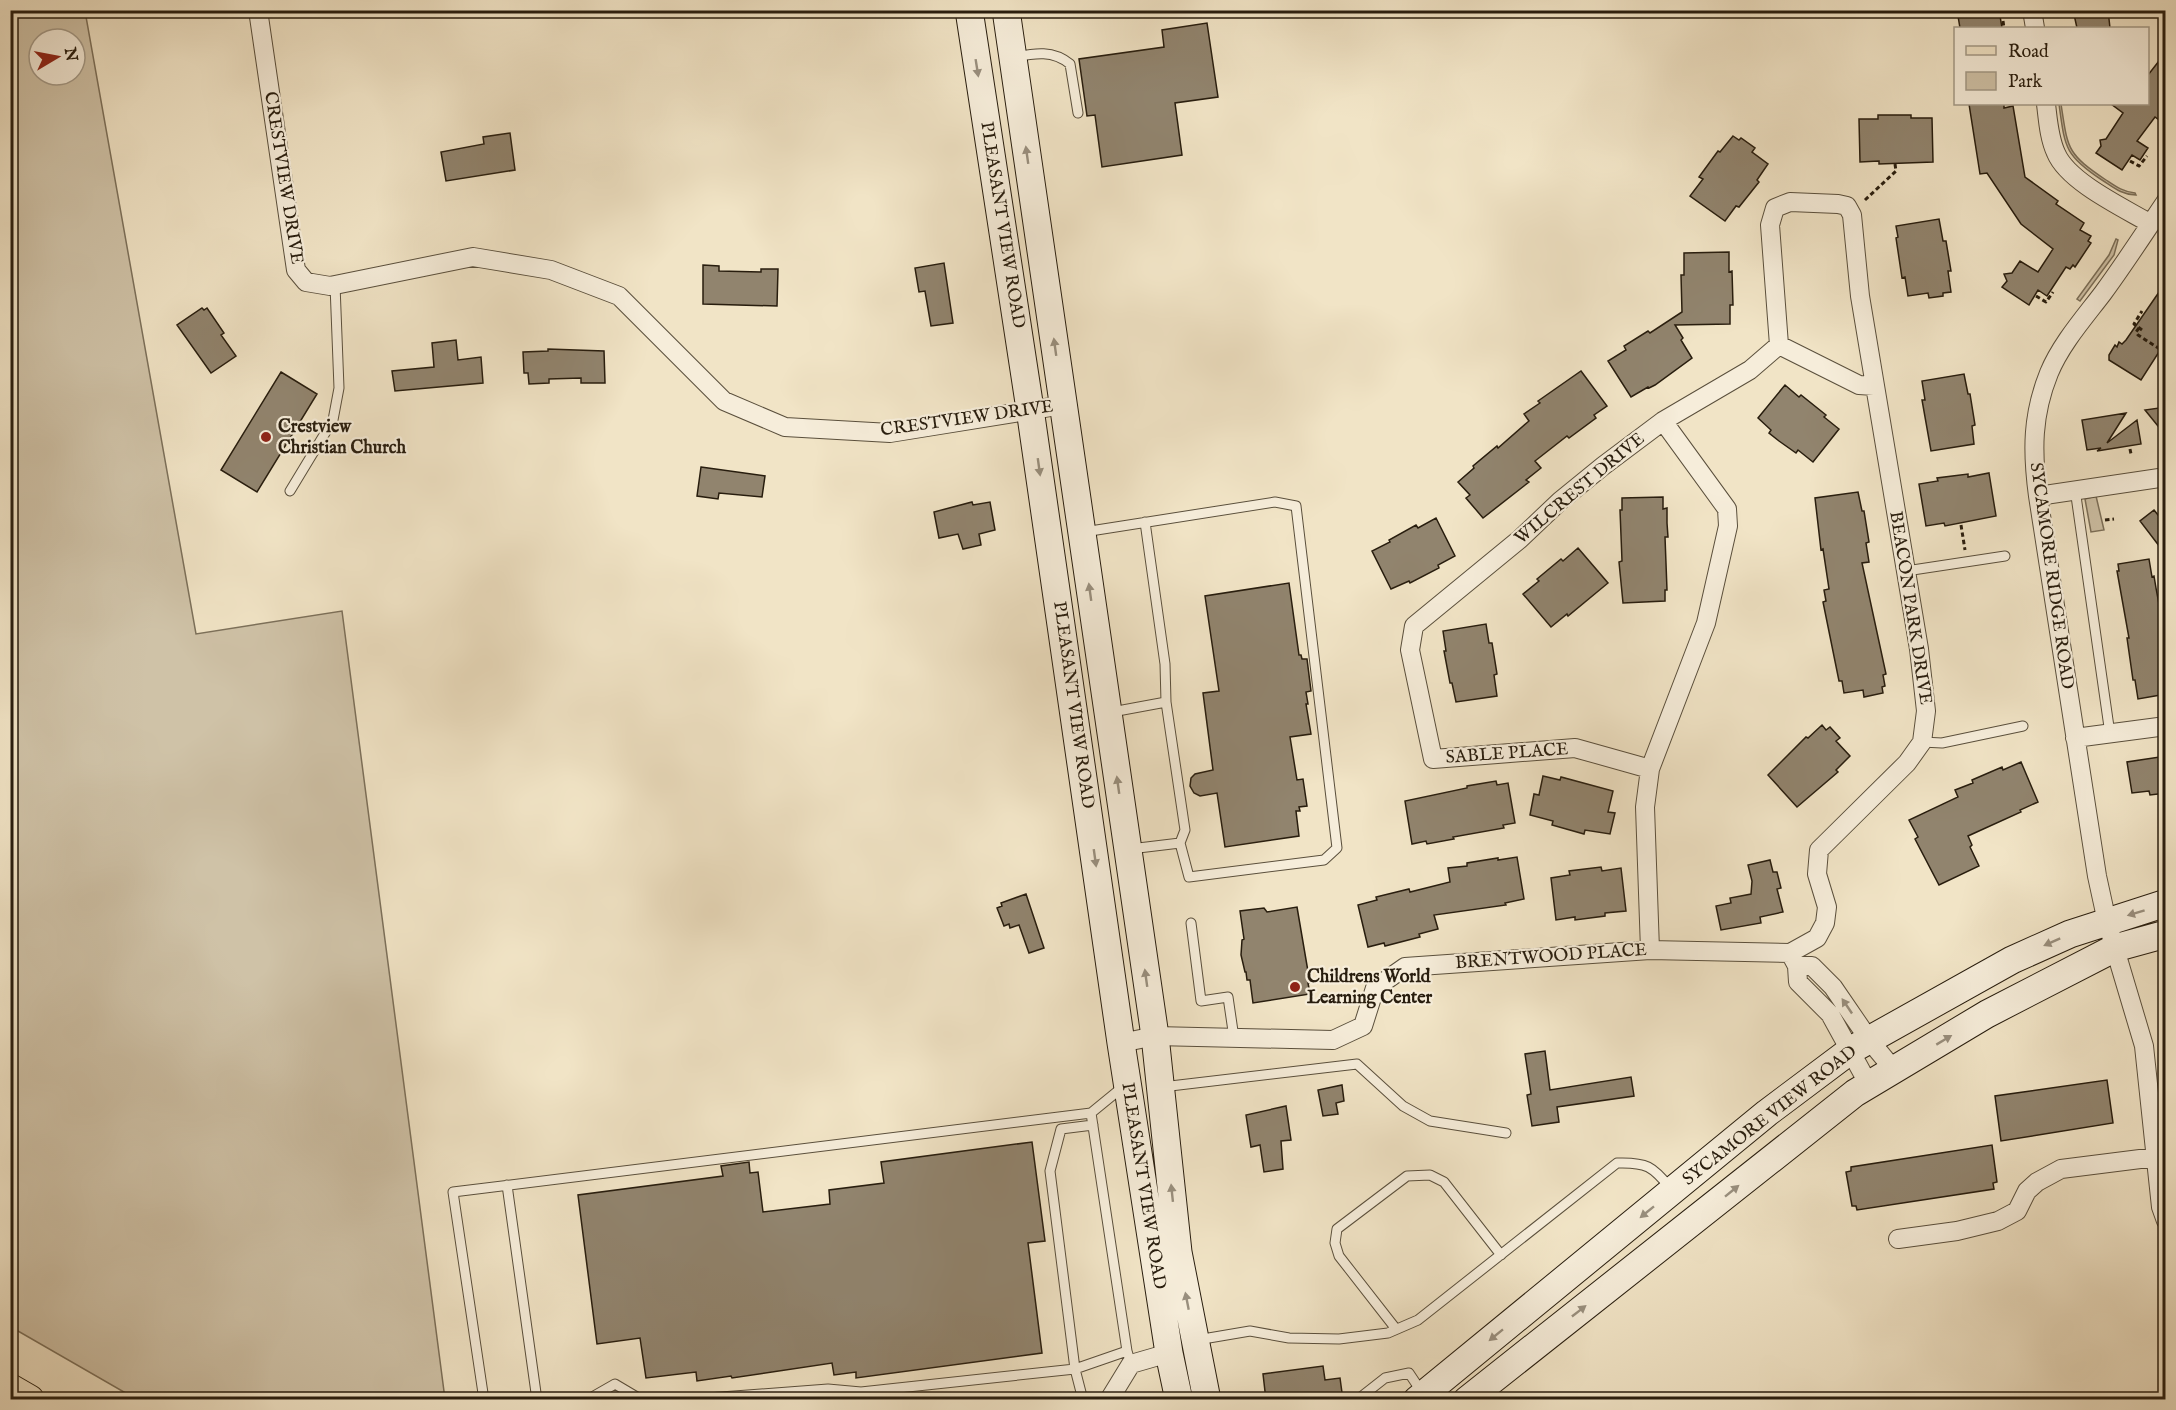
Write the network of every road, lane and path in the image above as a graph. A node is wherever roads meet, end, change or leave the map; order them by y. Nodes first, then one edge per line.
1 (258, 10) edge
2 (969, 10) edge
3 (1006, 10) edge
4 (2032, 10) edge
5 (2003, 21) dead end
6 (2004, 27) edge
7 (2035, 27) edge
8 (1012, 57) junction
9 (2046, 105) edge
10 (1078, 114) dead end
11 (2146, 156) dead end
12 (2130, 160) dead end
13 (1895, 164) dead end
14 (2166, 201) edge
15 (1854, 205) junction
16 (2151, 224) junction
17 (335, 285) junction
18 (2053, 292) dead end
19 (2036, 296) dead end
20 (2142, 311) dead end
21 (1779, 345) junction
22 (2166, 353) edge
23 (1874, 386) junction
24 (1063, 405) junction
25 (1030, 410) junction
26 (1663, 421) junction
27 (2130, 448) dead end
28 (2131, 454) dead end
29 (2166, 477) edge
30 (2075, 489) junction
31 (290, 491) dead end
32 (2038, 496) junction
33 (2114, 519) dead end
34 (2105, 520) dead end
35 (1145, 522) junction
36 (1960, 525) dead end
37 (1081, 532) junction
38 (1965, 552) dead end
39 (2005, 556) dead end
40 (1906, 571) junction
41 (1166, 702) junction
42 (1108, 713) junction
43 (1074, 717) junction
44 (2023, 726) dead end
45 (2166, 726) edge
46 (2110, 734) junction
47 (2075, 738) junction
48 (1922, 742) junction
49 (1433, 759) joint
50 (1650, 769) junction
51 (1180, 843) junction
52 (1128, 849) junction
53 (2166, 903) edge
54 (2107, 922) junction
55 (1191, 923) dead end
56 (2166, 933) edge
57 (2115, 948) junction
58 (1650, 950) junction
59 (1793, 960) junction
60 (1155, 1036) junction
61 (1234, 1038) junction
62 (1121, 1042) junction
63 (1861, 1046) junction
64 (1894, 1070) junction
65 (1127, 1084) junction
66 (1869, 1085) junction
67 (1160, 1087) junction
68 (1091, 1113) junction
69 (1093, 1125) junction
70 (1506, 1133) dead end
71 (2156, 1157) junction
72 (507, 1185) junction
73 (1673, 1191) junction
74 (1696, 1219) junction
75 (2166, 1221) edge
76 (1898, 1239) dead end
77 (1501, 1255) junction
78 (1396, 1329) junction
79 (1182, 1347) junction
80 (1129, 1358) junction
81 (1075, 1369) junction
82 (10, 1389) edge
83 (1178, 1397) edge
84 (1422, 1398) edge
85 (29, 1400) edge
86 (484, 1400) edge
87 (537, 1400) edge
88 (588, 1400) edge
89 (642, 1400) edge
90 (681, 1400) edge
91 (1083, 1400) edge
92 (1109, 1400) edge
93 (1207, 1400) edge
94 (1357, 1400) edge
95 (1467, 1400) edge

1 - 17 street, CRESTVIEW DRIVE
2 -> 25 main road, PLEASANT VIEW ROAD
3 - 8 main road, PLEASANT VIEW ROAD
4 - 7 street
5 - 6 path
8 - 10 lane
24 -> 8 main road, PLEASANT VIEW ROAD
9 - 16 street
11 - 12 path
13 - 15 path
14 - 16 street, SYCAMORE RIDGE ROAD
15 - 21 street
15 - 23 street, BEACON PARK DRIVE
16 - 32 street, SYCAMORE RIDGE ROAD
17 - 25 street, CRESTVIEW DRIVE
17 - 31 lane
18 - 19 path
20 - 22 path
21 - 23 street
21 - 26 street, WILCREST DRIVE
23 - 40 street, BEACON PARK DRIVE
24 - 25 street, CRESTVIEW DRIVE
24 - 37 main road, PLEASANT VIEW ROAD
25 -> 43 main road, PLEASANT VIEW ROAD
26 - 49 street, WILCREST DRIVE
26 - 50 street
27 - 28 path
29 - 30 street
30 - 32 street
30 - 46 lane
32 - 47 street, SYCAMORE RIDGE ROAD
33 - 34 path
35 - 37 lane
35 - 41 lane
35 - 51 lane
36 - 38 path
42 -> 37 main road, PLEASANT VIEW ROAD
39 - 40 lane
40 - 48 street, BEACON PARK DRIVE
41 - 42 lane
41 - 51 lane
42 - 43 main road
52 -> 42 main road, PLEASANT VIEW ROAD
43 -> 62 main road, PLEASANT VIEW ROAD
44 - 48 lane
45 - 46 street
46 - 47 street
47 - 54 street, SYCAMORE RIDGE ROAD
48 - 59 street, BEACON PARK DRIVE
49 - 50 street, SABLE PLACE
50 - 58 street
51 - 52 lane
60 -> 52 main road, PLEASANT VIEW ROAD
53 -> 54 main road, SYCAMORE VIEW ROAD
54 - 57 street, SYCAMORE RIDGE ROAD
54 -> 63 main road, SYCAMORE VIEW ROAD
55 - 61 lane
56 - 57 main road, SYCAMORE VIEW ROAD
64 -> 57 main road, SYCAMORE VIEW ROAD
57 - 71 street, SYCAMORE RIDGE ROAD
58 - 59 street, BRENTWOOD PLACE
58 - 61 street, BRENTWOOD PLACE
59 - 63 street, BRENTWOOD PLACE
60 - 61 street, BRENTWOOD PLACE
60 - 62 street, BRENTWOOD PLACE
60 - 67 main road, PLEASANT VIEW ROAD
62 - 65 main road, PLEASANT VIEW ROAD
63 - 64 street, BRENTWOOD PLACE
63 - 66 street, BRENTWOOD PLACE
63 - 73 main road, SYCAMORE VIEW ROAD
64 - 66 main road, SYCAMORE VIEW ROAD
65 - 68 lane
65 - 79 main road, PLEASANT VIEW ROAD
74 -> 66 main road, SYCAMORE VIEW ROAD
67 - 70 lane
79 -> 67 main road, PLEASANT VIEW ROAD
68 - 69 lane
68 - 72 lane
69 - 80 lane
69 - 81 lane
71 - 75 street, SYCAMORE RIDGE ROAD
71 - 76 street
72 - 86 lane
72 - 87 lane
73 - 74 main road
73 - 77 lane
73 -> 84 main road, SYCAMORE VIEW ROAD
95 -> 74 main road, SYCAMORE VIEW ROAD
77 - 78 lane
77 - 78 lane
78 - 79 lane
79 - 80 street
79 - 83 main road, PLEASANT VIEW ROAD
79 - 93 main road, PLEASANT VIEW ROAD
80 - 81 lane
80 - 92 street
81 - 90 lane
81 - 91 lane
82 - 85 main road
84 - 94 lane
88 - 89 lane

